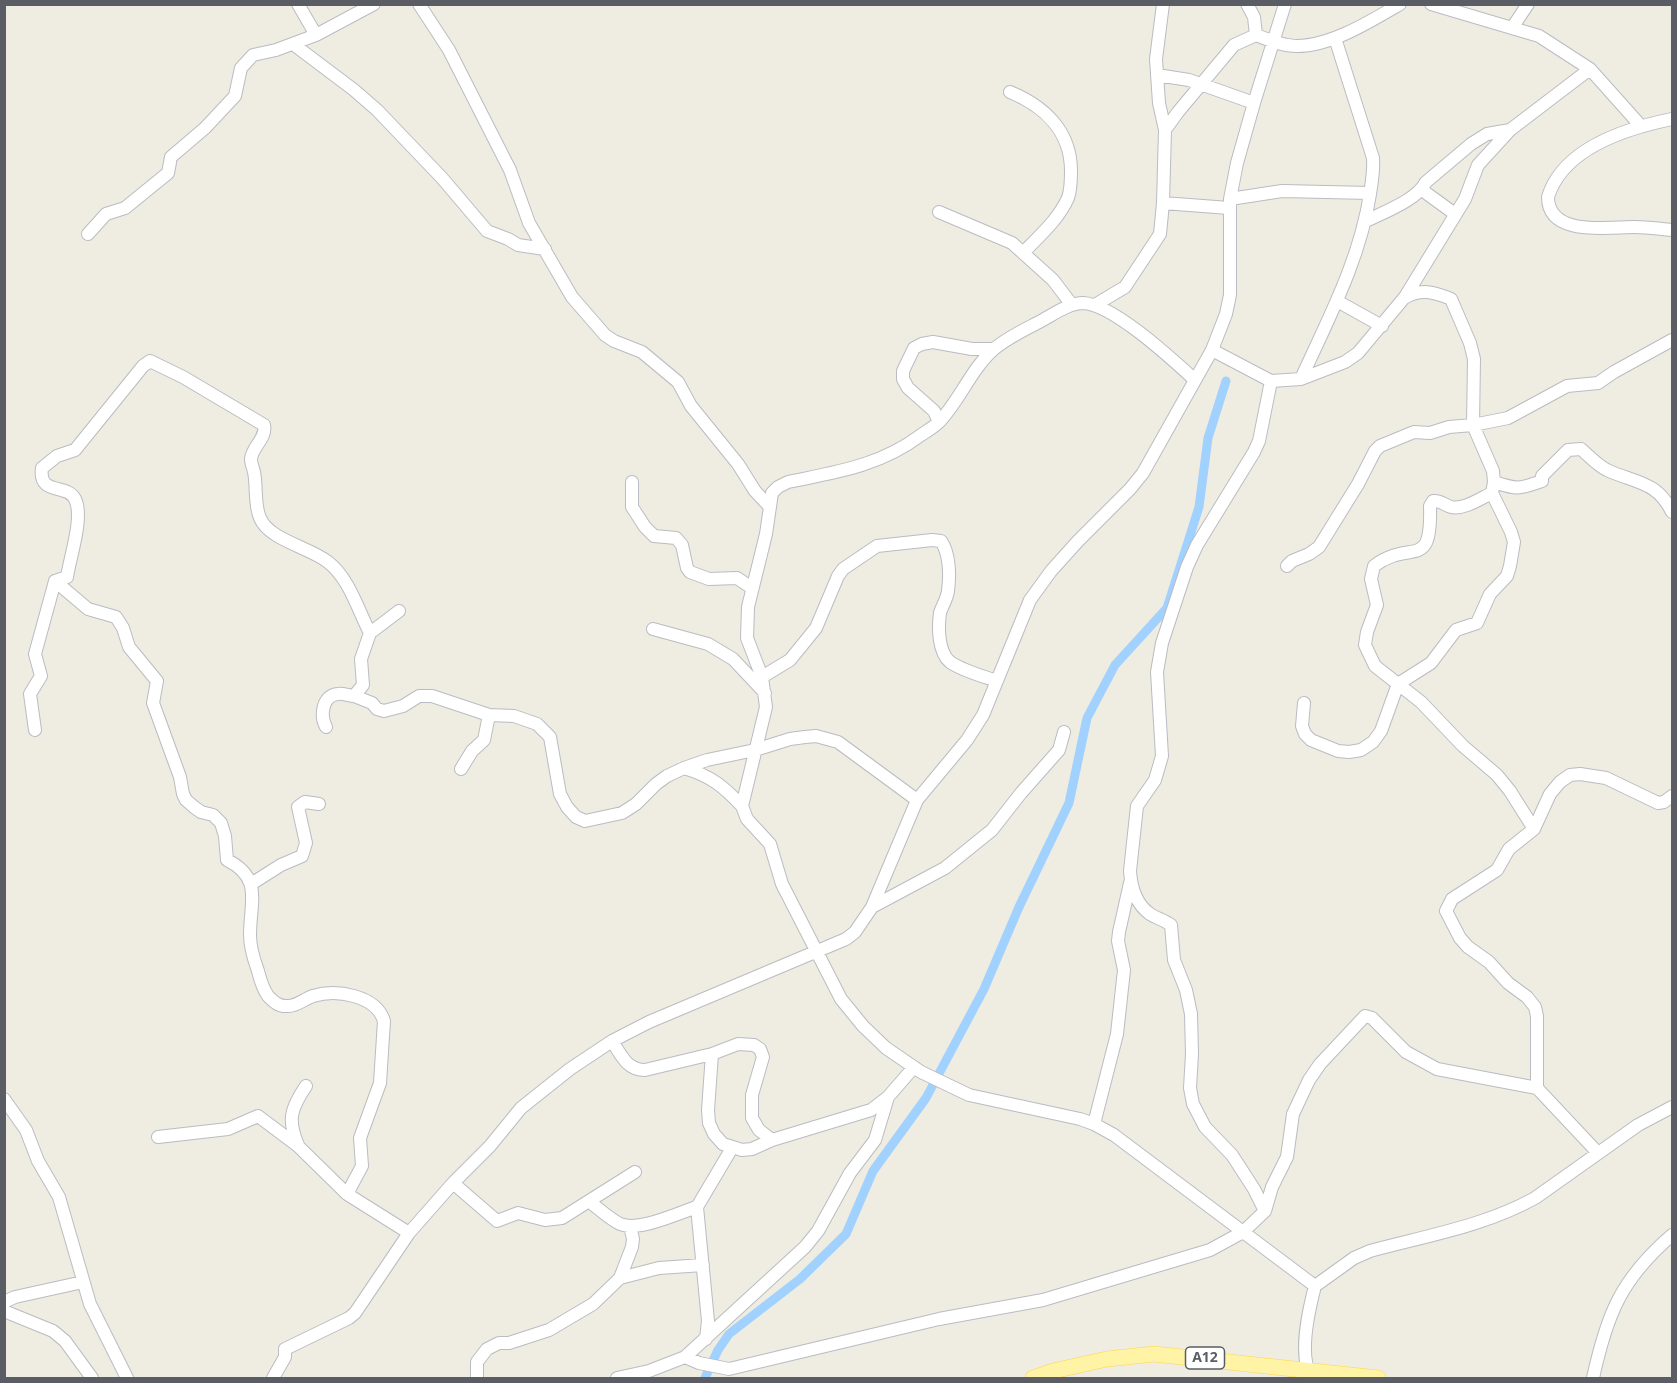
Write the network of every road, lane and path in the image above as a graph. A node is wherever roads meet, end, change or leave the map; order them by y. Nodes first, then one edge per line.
1 (298, 4) edge
2 (374, 4) edge
3 (419, 4) edge
4 (1163, 4) edge
5 (1247, 4) edge
6 (1285, 4) edge
7 (1400, 4) edge
8 (1431, 4) edge
9 (1528, 4) edge
10 (1512, 28) junction
11 (316, 35) junction
12 (1256, 35) junction
13 (1335, 38) junction
14 (1274, 41) junction
15 (293, 44) junction
16 (1590, 69) junction
17 (1157, 75) junction
18 (1203, 84) junction
19 (1010, 92) dead end
20 (1254, 103) junction
21 (1672, 118) edge
22 (1640, 125) junction
23 (1165, 130) junction
24 (1510, 130) junction
25 (1422, 190) junction
26 (1370, 193) junction
27 (1163, 203) junction
28 (1229, 204) junction
29 (939, 212) dead end
30 (1455, 214) junction
31 (1366, 221) junction
32 (1672, 230) edge
33 (88, 234) dead end
34 (544, 249) junction
35 (1024, 252) junction
36 (1404, 298) junction
37 (1337, 301) junction
38 (1072, 305) junction
39 (1095, 305) junction
40 (1382, 326) junction
41 (1672, 340) edge
42 (994, 349) junction
43 (1212, 350) junction
44 (1302, 379) junction
45 (1195, 380) junction
46 (1271, 381) junction
47 (939, 422) junction
48 (1473, 426) junction
49 (632, 482) dead end
50 (1493, 488) junction
51 (1671, 502) edge
52 (769, 507) junction
53 (1287, 566) dead end
54 (55, 581) junction
55 (752, 588) junction
56 (399, 611) dead end
57 (653, 629) dead end
58 (370, 633) junction
59 (762, 677) junction
60 (997, 681) junction
61 (1398, 684) junction
62 (765, 693) junction
63 (354, 696) junction
64 (1304, 703) dead end
65 (489, 715) junction
66 (326, 727) dead end
67 (35, 730) dead end
68 (1064, 732) dead end
69 (755, 750) junction
70 (684, 768) junction
71 (461, 769) dead end
72 (1672, 796) edge
73 (916, 800) junction
74 (320, 804) dead end
75 (742, 806) junction
76 (1534, 829) junction
77 (1131, 882) junction
78 (251, 884) junction
79 (872, 907) junction
80 (816, 953) junction
81 (612, 1041) junction
82 (712, 1054) junction
83 (918, 1070) junction
84 (306, 1086) dead end
85 (1537, 1088) junction
86 (888, 1097) junction
87 (4, 1099) edge
88 (1672, 1107) edge
89 (1094, 1124) junction
90 (158, 1137) dead end
91 (772, 1140) junction
92 (298, 1146) junction
93 (732, 1148) junction
94 (1598, 1153) junction
95 (635, 1172) dead end
96 (453, 1183) junction
97 (347, 1194) junction
98 (590, 1202) junction
99 (697, 1207) junction
100 (1265, 1211) junction
101 (630, 1226) junction
102 (1243, 1232) junction
103 (409, 1233) junction
104 (1672, 1235) edge
105 (703, 1265) junction
106 (620, 1278) junction
107 (83, 1282) junction
108 (1315, 1286) junction
109 (4, 1302) edge
110 (4, 1311) edge
111 (706, 1339) junction
112 (685, 1357) junction
113 (1310, 1374) edge
114 (92, 1378) edge
115 (127, 1378) edge
116 (273, 1378) edge
117 (477, 1378) edge
118 (617, 1378) edge
119 (1033, 1378) edge
120 (1378, 1378) edge
121 (1593, 1378) edge

1 - 11 street
2 - 11 street
3 - 34 street
4 - 17 street
5 - 12 street
6 - 14 street
7 - 13 street
8 - 10 street
9 - 10 street
10 - 16 street
11 - 15 street
12 - 14 street
12 - 18 street
13 - 14 street
13 - 26 street
14 - 20 street
15 - 33 street
15 - 34 street
16 - 22 street
16 - 24 street
17 - 18 street
17 - 23 street
18 - 20 street
18 - 23 street
19 - 35 street
20 - 28 street
21 - 22 street
22 - 32 street
23 - 27 street
24 - 25 street
24 - 30 street
25 - 30 street
25 - 31 street
26 - 28 street
26 - 31 street
27 - 28 street
27 - 39 street
28 - 43 street
29 - 35 street
30 - 36 street
31 - 37 street
34 - 52 street
35 - 38 street
36 - 40 street
36 - 48 street
37 - 40 street
37 - 44 street
38 - 39 street
38 - 42 street
39 - 45 street
40 - 44 street
41 - 48 street
42 - 47 street
42 - 47 street
43 - 45 street
43 - 46 street
44 - 46 street
45 - 60 street
46 - 77 street
47 - 52 street
48 - 50 street
48 - 53 street
49 - 55 street
50 - 51 street
50 - 61 street
50 - 61 street
52 - 55 street
54 - 58 street
54 - 67 street
54 - 78 street
55 - 59 street
56 - 58 street
57 - 62 street
58 - 63 street
59 - 60 street
59 - 62 street
60 - 73 street
61 - 64 street
61 - 76 street
62 - 69 street
63 - 65 street
63 - 66 street
65 - 70 street
65 - 71 street
68 - 79 street
69 - 70 street
69 - 73 street
69 - 75 street
70 - 75 street
72 - 76 street
73 - 79 street
74 - 78 street
75 - 80 street
76 - 85 street
77 - 89 street
77 - 100 street
78 - 97 street
79 - 80 street
80 - 81 street
80 - 83 street
81 - 82 street
81 - 96 street
82 - 91 street
82 - 93 street
83 - 86 street
83 - 89 street
84 - 92 street
85 - 94 street
85 - 100 street
86 - 91 street
86 - 111 street
87 - 107 street
88 - 94 street
89 - 102 street
90 - 92 street
91 - 93 street
92 - 97 street
93 - 99 street
94 - 108 street
95 - 98 street
96 - 98 street
96 - 103 street
97 - 103 street
98 - 101 street
99 - 101 street
99 - 105 street
100 - 102 street
101 - 106 street
102 - 108 street
102 - 112 street
103 - 116 street
104 - 121 street
105 - 106 street
105 - 111 street
106 - 117 street
107 - 109 street
107 - 115 street
108 - 113 street
110 - 114 street
111 - 112 street
112 - 118 street
113 - 119 main road, A12
113 - 120 main road, A12

